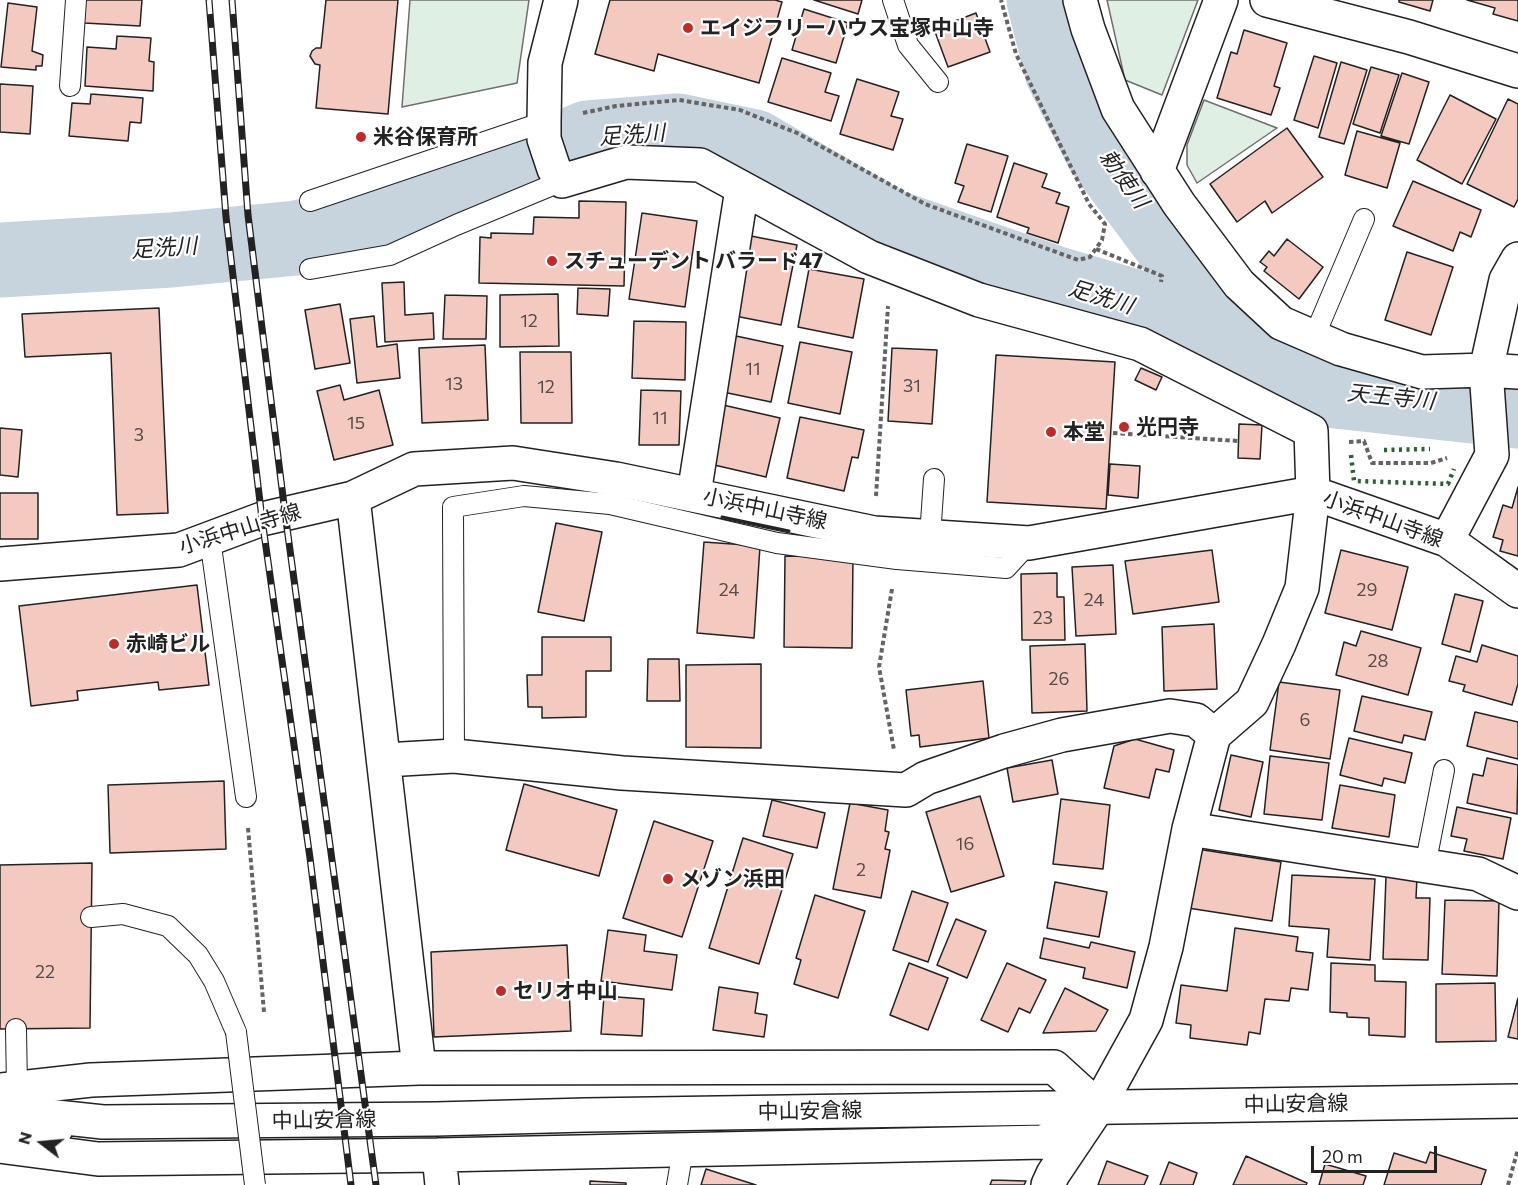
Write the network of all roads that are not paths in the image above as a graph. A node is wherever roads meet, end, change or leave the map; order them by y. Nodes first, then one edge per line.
1 (76, 0) edge
2 (561, 0) edge
3 (893, 0) edge
4 (1080, 0) edge
5 (1221, 0) edge
6 (1267, 0) edge
7 (1518, 71) edge
8 (938, 82) dead end
9 (70, 86) dead end
10 (551, 153) junction
11 (1157, 171) junction
12 (742, 189) junction
13 (310, 201) dead end
14 (1364, 219) dead end
15 (1518, 259) edge
16 (310, 269) dead end
17 (1314, 337) junction
18 (1497, 375) edge
19 (1501, 450) edge
20 (934, 479) dead end
21 (614, 492) junction
22 (694, 494) junction
23 (1313, 494) junction
24 (353, 498) junction
25 (930, 536) junction
26 (210, 538) junction
27 (1447, 540) junction
28 (1029, 543) junction
29 (0, 564) edge
30 (1518, 591) edge
31 (1214, 735) junction
32 (454, 756) junction
33 (385, 760) junction
34 (1444, 770) dead end
35 (246, 797) road end
36 (1189, 829) junction
37 (1425, 866) junction
38 (1518, 893) edge
39 (91, 917) dead end
40 (16, 1029) dead end
41 (419, 1068) junction
42 (6, 1096) edge
43 (1518, 1101) edge
44 (1098, 1107) junction
45 (103, 1122) junction
46 (0, 1138) edge
47 (0, 1146) edge
48 (683, 1150) junction
49 (440, 1170) edge
50 (255, 1185) edge
51 (677, 1185) edge
52 (1048, 1185) edge

1 - 9 lane
2 - 10 street
3 - 8 lane
4 - 11 street
5 - 11 street
6 - 7 street
10 - 12 street
10 - 13 lane
10 - 16 lane
11 - 17 street
12 - 22 street
12 - 23 street
14 - 17 lane
15 - 18 street
17 - 18 street
18 - 19 street
19 - 27 street
20 - 25 lane
21 - 22 street, 小浜中山寺線
21 - 24 street, 小浜中山寺線
21 - 28 lane
21 - 32 lane
22 - 25 street, 小浜中山寺線
23 - 27 street, 小浜中山寺線
23 - 28 street, 小浜中山寺線
23 - 31 street
24 - 26 street, 小浜中山寺線
24 - 33 street
25 - 28 street, 小浜中山寺線
26 - 29 street, 小浜中山寺線
26 - 35 lane
27 - 30 street, 小浜中山寺線
31 - 32 street
31 - 36 street
32 - 33 street
33 - 41 street
34 - 37 lane
36 - 37 street
36 - 44 street
37 - 38 street
39 - 50 lane, bridge
40 - 42 lane
41 - 42 street
41 - 44 street
42 - 45 street, 中山安倉線
43 - 44 street, 中山安倉線
44 - 45 street, 中山安倉線
44 - 48 street
44 - 52 street
45 - 46 street, 中山安倉線
47 - 49 street
48 - 49 street
48 - 51 lane

